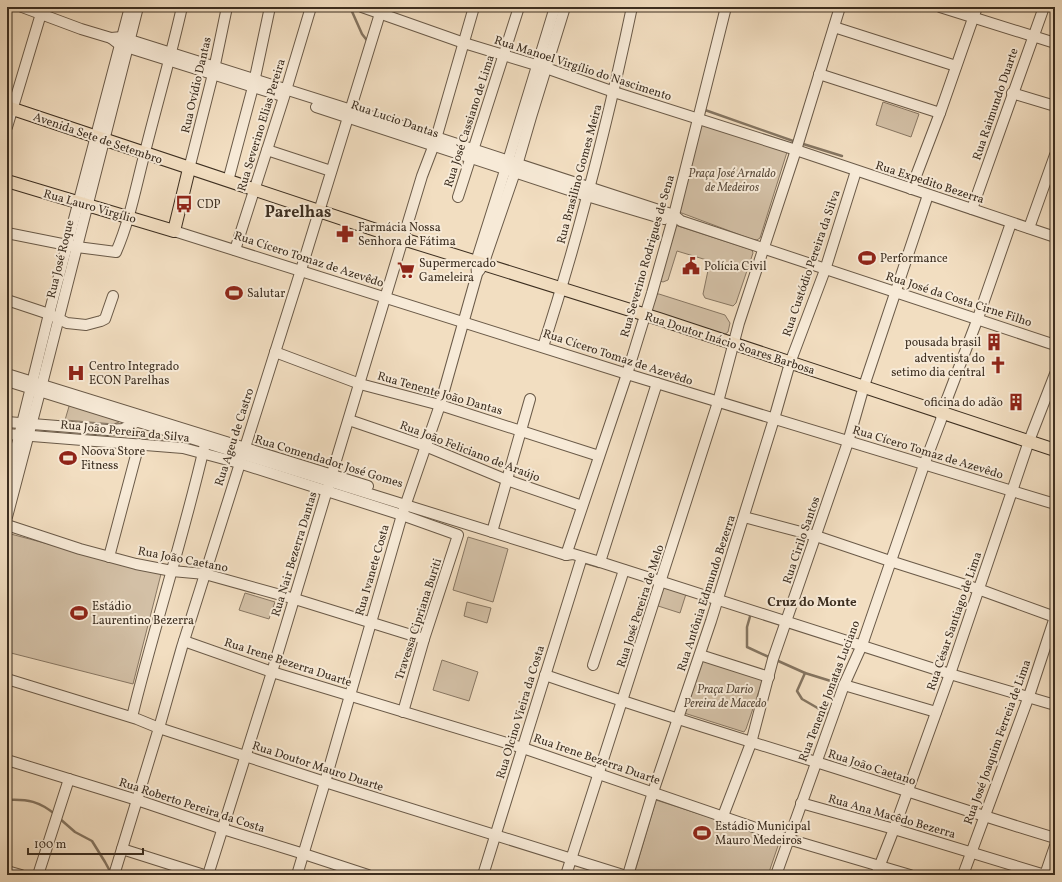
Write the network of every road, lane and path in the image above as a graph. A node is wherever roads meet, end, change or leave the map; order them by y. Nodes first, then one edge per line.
1 (22, 7) edge
2 (130, 7) edge
3 (138, 7) edge
4 (182, 7) edge
5 (227, 7) edge
6 (270, 7) edge
7 (310, 7) edge
8 (362, 7) edge
9 (474, 7) edge
10 (519, 7) edge
11 (555, 7) edge
12 (565, 7) edge
13 (632, 7) edge
14 (726, 7) edge
15 (840, 7) edge
16 (940, 7) edge
17 (977, 7) edge
18 (1044, 7) edge
19 (42, 10) edge
20 (381, 10) edge
21 (973, 18) junction
22 (834, 27) junction
23 (1033, 36) junction
24 (122, 41) junction
25 (464, 43) junction
26 (1055, 43) edge
27 (504, 55) junction
28 (171, 57) junction
29 (956, 66) junction
30 (541, 67) junction
31 (214, 70) junction
32 (819, 74) junction
33 (253, 83) junction
34 (614, 92) junction
35 (285, 93) junction
36 (1012, 93) junction
37 (1055, 106) edge
38 (10, 108) edge
39 (940, 112) junction
40 (349, 114) junction
41 (698, 118) junction
42 (7, 127) edge
43 (100, 139) junction
44 (435, 142) junction
45 (267, 150) junction
46 (796, 150) junction
47 (144, 153) junction
48 (472, 154) junction
49 (1055, 155) edge
50 (512, 167) junction
51 (189, 169) junction
52 (331, 171) junction
53 (856, 171) junction
54 (1052, 171) edge
55 (228, 181) junction
56 (7, 182) edge
57 (911, 189) junction
58 (255, 190) junction
59 (588, 192) junction
60 (928, 195) junction
61 (458, 197) dead end
62 (83, 205) junction
63 (972, 209) junction
64 (319, 210) junction
65 (128, 218) junction
66 (675, 219) junction
67 (1011, 223) junction
68 (1029, 228) junction
69 (174, 231) junction
70 (7, 233) edge
71 (1055, 237) edge
72 (404, 239) junction
73 (72, 246) junction
74 (764, 249) junction
75 (235, 250) junction
76 (479, 267) junction
77 (301, 270) junction
78 (825, 270) junction
79 (562, 288) junction
80 (896, 292) junction
81 (113, 296) dead end
82 (386, 297) junction
83 (7, 300) edge
84 (49, 314) junction
85 (644, 315) junction
86 (978, 318) junction
87 (59, 319) junction
88 (464, 322) junction
89 (734, 343) junction
90 (1055, 345) edge
91 (544, 347) junction
92 (275, 352) junction
93 (790, 363) junction
94 (7, 374) edge
95 (627, 374) junction
96 (1055, 374) edge
97 (7, 381) edge
98 (657, 383) junction
99 (360, 384) junction
100 (864, 386) junction
101 (37, 387) junction
102 (530, 399) dead end
103 (718, 402) junction
104 (440, 405) junction
105 (942, 412) junction
106 (141, 419) junction
107 (774, 419) junction
108 (349, 420) junction
109 (7, 422) edge
110 (27, 423) junction
111 (521, 431) junction
112 (7, 434) edge
113 (24, 435) junction
114 (1029, 441) junction
115 (848, 442) junction
116 (139, 444) junction
117 (205, 444) junction
118 (425, 446) junction
119 (1055, 450) edge
120 (242, 456) junction
121 (599, 456) junction
122 (924, 465) junction
123 (507, 480) junction
124 (329, 483) junction
125 (7, 485) edge
126 (1012, 490) junction
127 (406, 502) junction
128 (1055, 504) edge
129 (582, 506) junction
130 (402, 515) junction
131 (7, 517) edge
132 (744, 517) junction
133 (7, 525) edge
134 (492, 529) junction
135 (816, 536) junction
136 (572, 554) junction
137 (109, 557) junction
138 (600, 562) junction
139 (890, 562) junction
140 (624, 570) junction
141 (172, 571) junction
142 (205, 574) junction
143 (661, 582) junction
144 (978, 589) junction
145 (295, 599) junction
146 (718, 599) junction
147 (1055, 617) edge
148 (786, 622) junction
149 (370, 624) junction
150 (424, 639) junction
151 (184, 641) junction
152 (862, 645) junction
153 (700, 655) junction
154 (593, 666) dead end
155 (272, 672) junction
156 (950, 674) junction
157 (545, 675) junction
158 (769, 677) junction
159 (7, 679) edge
160 (844, 685) junction
161 (1029, 696) junction
162 (349, 697) junction
163 (623, 702) junction
164 (1055, 705) edge
165 (402, 712) junction
166 (936, 712) junction
167 (132, 718) junction
168 (679, 719) junction
169 (159, 728) junction
170 (751, 743) junction
171 (523, 748) junction
172 (246, 756) junction
173 (7, 760) edge
174 (815, 762) junction
175 (598, 773) junction
176 (69, 779) junction
177 (325, 782) junction
178 (653, 792) junction
179 (908, 792) junction
180 (137, 800) junction
181 (801, 803) junction
182 (723, 816) junction
183 (984, 817) junction
184 (223, 829) junction
185 (894, 829) junction
186 (496, 836) junction
187 (1055, 838) edge
188 (788, 839) junction
189 (1055, 846) edge
190 (122, 849) junction
191 (971, 853) junction
192 (304, 854) junction
193 (572, 858) junction
194 (7, 870) edge
195 (877, 870) edge
196 (21, 875) edge
197 (38, 875) edge
198 (114, 875) edge
199 (204, 875) edge
200 (208, 875) edge
201 (297, 875) edge
202 (368, 875) edge
203 (483, 875) edge
204 (566, 875) edge
205 (623, 875) edge
206 (628, 875) edge
207 (776, 875) edge
208 (910, 875) edge
209 (963, 875) edge
210 (1045, 875) edge

1 - 19 street, Rua Lucio Dantas
2 - 24 street, Rua José Roque
3 - 24 street, Rua José Roque
4 - 28 street
5 - 31 street, Rua Ovídio Dantas
6 - 33 street
7 - 35 street, Rua Severino Elias Pereira
8 - 20 street, Rua Manoel Virgílio do Nascimento
9 - 25 street, Rua Nair Bezerra Dantas
10 - 27 street, Rua José Cassiano de Lima
11 - 30 street
12 - 30 street
13 - 34 street, Rua Brasilino Gomes Meira
14 - 41 street, Rua Severino Rodrigues de Sena
15 - 22 street, Rua José Pereira de Melo
16 - 21 street
17 - 21 street
18 - 23 street, Rua Raimundo Duarte
19 - 24 street, Rua Lucio Dantas
19 - 38 street
20 - 25 street, Rua Manoel Virgílio do Nascimento
20 - 40 street, Rua Ageu de Castro
21 - 23 street
21 - 29 street
22 - 29 street
22 - 32 street, Rua José Pereira de Melo
23 - 26 street
23 - 36 street, Rua Raimundo Duarte
24 - 28 street, Rua Lucio Dantas
24 - 43 street, Rua José Roque
25 - 27 street, Rua Manoel Virgílio do Nascimento
25 - 44 street, Rua Nair Bezerra Dantas
27 - 30 street, Rua Manoel Virgílio do Nascimento
27 - 48 street, Rua José Cassiano de Lima
28 - 31 street, Rua Lucio Dantas
28 - 47 street
29 - 39 street
30 - 34 street, Rua Manoel Virgílio do Nascimento
30 - 50 street, Rua Ivanete Costa
31 - 33 street, Rua Lucio Dantas
31 - 51 street, Rua Ovídio Dantas
32 - 39 street
32 - 46 street, Rua José Pereira de Melo
33 - 35 street, Rua Lucio Dantas
33 - 55 street
34 - 41 street, Rua Manoel Virgílio do Nascimento
34 - 59 street, Rua Brasilino Gomes Meira
35 - 40 street, Rua Lucio Dantas
35 - 45 street, Rua Severino Elias Pereira
36 - 37 street
36 - 63 street, Rua Raimundo Duarte
38 - 42 street
38 - 43 main road, Avenida Sete de Setembro
39 - 57 street
40 - 44 street, Rua Lucio Dantas
40 - 52 street, Rua Ageu de Castro
41 - 46 street, Rua Manoel Virgílio do Nascimento
41 - 66 street, Rua Severino Rodrigues de Sena
43 - 47 main road, Avenida Sete de Setembro
43 - 62 street, Rua José Roque
44 - 48 street, Rua Lucio Dantas
44 - 72 street, Rua Nair Bezerra Dantas
45 - 52 street
45 - 58 street, Rua Severino Elias Pereira
46 - 53 street, Rua Expedito Bezerra
46 - 74 street, Rua José Pereira de Melo
47 - 51 main road, Avenida Sete de Setembro
47 - 65 street
48 - 50 street, Rua Lucio Dantas
48 - 61 street, Rua José Cassiano de Lima
49 - 54 street
50 - 59 street, Rua Lucio Dantas
50 - 76 street, Rua Ivanete Costa
51 - 55 main road, Avenida Sete de Setembro
51 - 69 main road
52 - 64 street, Rua Ageu de Castro
53 - 57 street, Rua Expedito Bezerra
53 - 78 street, Rua Custódio Pereira da Silva
54 - 68 street
55 - 58 main road, Avenida Sete de Setembro
56 - 62 main road, Rua Lauro Virgílio
57 - 60 street, Rua Expedito Bezerra
58 - 64 main road, Avenida Sete de Setembro
58 - 75 street, Rua Severino Elias Pereira
59 - 66 street, Rua Lucio Dantas
59 - 79 street, Rua Brasilino Gomes Meira
60 - 63 street, Rua Expedito Bezerra
60 - 80 street, Rua Cirilo Santos
62 - 65 main road, Rua Lauro Virgílio
62 - 73 street, Rua José Roque
63 - 67 street, Rua Expedito Bezerra
64 - 72 main road, Rua Doutor Inácio Soares Barbosa
64 - 77 street, Rua Ageu de Castro
65 - 69 main road, Rua Lauro Virgílio
65 - 73 street
66 - 74 street, Rua Lucio Dantas
66 - 85 street, Rua Severino Rodrigues de Sena
67 - 68 street, Rua Expedito Bezerra
67 - 86 street, Rua Tenente Jonatas Luciano
68 - 71 street, Rua Expedito Bezerra
69 - 75 street, Rua Cícero Tomaz de Azevêdo
70 - 73 street
72 - 76 main road, Rua Doutor Inácio Soares Barbosa
72 - 82 street, Rua Nair Bezerra Dantas
73 - 84 street, Rua José Roque
73 - 87 street, Rua José Roque
74 - 78 street, Rua José da Costa Cirne Filho
74 - 89 street, Rua José Pereira de Melo
75 - 77 street, Rua Cícero Tomaz de Azevêdo
76 - 79 main road, Rua Doutor Inácio Soares Barbosa
76 - 88 street, Rua Ivanete Costa
77 - 82 street, Rua Cícero Tomaz de Azevêdo
77 - 92 street, Rua Ageu de Castro
78 - 80 street, Rua José da Costa Cirne Filho
78 - 93 street, Rua Custódio Pereira da Silva
79 - 85 main road, Rua Doutor Inácio Soares Barbosa
79 - 91 street, Rua Brasilino Gomes Meira
80 - 86 street, Rua José da Costa Cirne Filho
80 - 100 street, Rua Cirilo Santos
81 - 87 street
82 - 88 street, Rua Cícero Tomaz de Azevêdo
82 - 99 street, Rua Nair Bezerra Dantas
83 - 84 street
84 - 87 street
84 - 101 street, Rua José Roque
85 - 89 main road, Rua Doutor Inácio Soares Barbosa
85 - 95 street, Rua Severino Rodrigues de Sena
86 - 90 street, Rua José da Costa Cirne Filho
86 - 105 street, Rua Tenente Jonatas Luciano
87 - 101 street, Rua José Roque
88 - 91 street, Rua Cícero Tomaz de Azevêdo
88 - 104 street, Rua Ivanete Costa
89 - 93 main road, Rua Doutor Inácio Soares Barbosa
89 - 103 street, Rua José Pereira de Melo
91 - 95 street, Rua Cícero Tomaz de Azevêdo
92 - 99 street, Rua Tenente João Dantas
92 - 120 street, Rua Ageu de Castro
93 - 100 main road, Rua Doutor Inácio Soares Barbosa
93 - 107 street, Rua Antônia Edmundo Bezerra
94 - 101 street, Rua Comendador José Gomes
95 - 98 street, Rua Cícero Tomaz de Azevêdo
95 - 121 street, Rua Severino Rodrigues de Sena
96 - 114 street, Rua César Santiago de Lima
97 - 101 street, Rua Comendador José Gomes
98 - 103 street, Rua Cícero Tomaz de Azevêdo
98 - 138 street
99 - 104 street, Rua Tenente João Dantas
99 - 108 street, Rua Nair Bezerra Dantas
100 - 105 main road, Rua Doutor Inácio Soares Barbosa
100 - 115 street, Rua Cirilo Santos
101 - 106 street, Rua Comendador José Gomes
101 - 110 street, Rua José Roque
102 - 111 street
103 - 107 street, Rua Cícero Tomaz de Azevêdo
103 - 143 street, Rua José Pereira de Melo
104 - 111 street, Rua Tenente João Dantas
104 - 118 street, Rua Ivanete Costa
105 - 114 main road, Rua Doutor Inácio Soares Barbosa
105 - 122 street, Rua Tenente Jonatas Luciano
106 - 110 street, Rua João Pereira da Silva
106 - 117 street, Rua Comendador José Gomes
107 - 115 street, Rua Cícero Tomaz de Azevêdo
107 - 132 street, Rua Antônia Edmundo Bezerra
108 - 118 street, Rua João Feliciano de Araújo
108 - 124 street, Rua Nair Bezerra Dantas
109 - 110 street, Rua João Pereira da Silva
110 - 113 street, Rua José Roque
111 - 121 street, Rua Tenente João Dantas
111 - 123 street
112 - 113 street, Rua João Pereira da Silva
113 - 116 street, Rua João Pereira da Silva
113 - 125 street, Rua José Roque
113 - 131 street, Rua José Roque
114 - 119 main road, Rua Doutor Inácio Soares Barbosa
114 - 126 street, Rua César Santiago de Lima
115 - 122 street, Rua Cícero Tomaz de Azevêdo
115 - 135 street, Rua Cirilo Santos
116 - 117 street, Rua João Pereira da Silva
116 - 137 street
117 - 120 street, Rua Comendador José Gomes
117 - 141 street
118 - 123 street, Rua João Feliciano de Araújo
118 - 127 street, Rua Ivanete Costa
120 - 124 street, Rua Comendador José Gomes
120 - 142 street, Rua Ageu de Castro
121 - 129 street, Rua Severino Rodrigues de Sena
122 - 126 street, Rua Cícero Tomaz de Azevêdo
122 - 139 street, Rua Tenente Jonatas Luciano
123 - 129 street, Rua João Feliciano de Araújo
123 - 134 street
124 - 127 street, Rua Comendador José Gomes
124 - 130 street
124 - 145 street, Rua Nair Bezerra Dantas
126 - 128 street, Rua Cícero Tomaz de Azevêdo
126 - 144 street, Rua César Santiago de Lima
127 - 130 street, Rua Ivanete Costa
127 - 134 street, Rua Comendador José Gomes
129 - 136 street, Rua Severino Rodrigues de Sena
130 - 149 street, Rua Ivanete Costa
130 - 150 street, Travessa Cipriana Buriti
132 - 135 street
132 - 146 street, Rua Antônia Edmundo Bezerra
133 - 137 street, Rua João Caetano
134 - 136 street, Rua Comendador José Gomes
135 - 139 street
135 - 148 street, Rua Cirilo Santos
136 - 138 street, Rua Comendador José Gomes
136 - 157 street, Rua Olcino Vieira da Costa
137 - 141 street, Rua João Caetano
138 - 140 street, Rua Comendador José Gomes
139 - 144 street
139 - 152 street, Rua Tenente Jonatas Luciano
140 - 143 street, Rua Comendador José Gomes
140 - 154 street
141 - 142 street, Rua João Caetano
141 - 167 street
142 - 145 street, Rua João Caetano
142 - 151 street, Rua Ageu de Castro
143 - 146 street, Rua Comendador José Gomes
143 - 163 street, Rua José Pereira de Melo
144 - 147 street
144 - 156 street, Rua César Santiago de Lima
145 - 149 street, Rua João Caetano
145 - 155 street, Rua Nair Bezerra Dantas
146 - 148 street, Rua Comendador José Gomes
146 - 153 street, Rua Antônia Edmundo Bezerra
147 - 161 street, Rua José Joaquim Ferreia de Lima
148 - 152 street, Rua Comendador José Gomes
148 - 158 street, Rua Cirilo Santos
149 - 150 street, Rua João Caetano
149 - 162 street, Rua Ivanete Costa
150 - 165 street, Travessa Cipriana Buriti
151 - 155 street, Rua Irene Bezerra Duarte
151 - 169 street, Rua Ageu de Castro
152 - 156 street, Rua Comendador José Gomes
152 - 160 street, Rua Tenente Jonatas Luciano
153 - 158 street
153 - 168 street, Rua Antônia Edmundo Bezerra
155 - 162 street, Rua Irene Bezerra Duarte
155 - 172 street, Rua Nair Bezerra Dantas
156 - 161 street, Rua Comendador José Gomes
156 - 166 street, Rua César Santiago de Lima
157 - 163 street, Rua João Caetano
157 - 171 street, Rua Olcino Vieira da Costa
158 - 170 street, Rua Cirilo Santos
159 - 167 street, Rua Doutor Mauro Duarte
160 - 166 street
160 - 174 street, Rua Tenente Jonatas Luciano
161 - 164 street, Rua Comendador José Gomes
161 - 183 street, Rua José Joaquim Ferreia de Lima
162 - 165 street, Rua Irene Bezerra Duarte
162 - 177 street, Rua Ivanete Costa
163 - 168 street, Rua João Caetano
163 - 175 street, Rua José Pereira de Melo
165 - 171 street, Rua Irene Bezerra Duarte
166 - 179 street, Rua César Santiago de Lima
167 - 169 street, Rua Doutor Mauro Duarte
168 - 170 street, Rua João Caetano
168 - 178 street, Rua Antônia Edmundo Bezerra
169 - 172 street, Rua Doutor Mauro Duarte
169 - 180 street, Rua Ageu de Castro
170 - 174 street, Rua João Caetano
170 - 182 street, Rua Cirilo Santos
171 - 175 street, Rua Irene Bezerra Duarte
171 - 186 street, Rua Olcino Vieira da Costa
172 - 177 street, Rua Doutor Mauro Duarte
172 - 184 street, Rua Nair Bezerra Dantas
173 - 176 street, Rua Roberto Pereira da Costa
174 - 179 street, Rua João Caetano
174 - 181 street, Rua Tenente Jonatas Luciano
175 - 178 street, Rua Irene Bezerra Duarte
175 - 193 street, Rua José Pereira de Melo
176 - 180 street, Rua Roberto Pereira da Costa
176 - 197 street
177 - 186 street, Rua Doutor Mauro Duarte
177 - 192 street, Rua Ivanete Costa
178 - 182 street, Rua Irene Bezerra Duarte
178 - 206 street, Rua Antônia Edmundo Bezerra
179 - 183 street, Rua João Caetano
179 - 185 street, Rua César Santiago de Lima
180 - 184 street, Rua Roberto Pereira da Costa
180 - 190 street, Rua Ageu de Castro
181 - 185 street, Rua Ana Macêdo Bezerra
181 - 188 street, Rua Tenente Jonatas Luciano
182 - 188 street, Rua Irene Bezerra Duarte
183 - 187 street, Rua João Caetano
183 - 191 street, Rua José Joaquim Ferreia de Lima
184 - 192 street, Rua Roberto Pereira da Costa
184 - 200 street, Rua Nair Bezerra Dantas
185 - 191 street, Rua Ana Macêdo Bezerra
185 - 195 street, Rua César Santiago de Lima
186 - 193 street, Rua Doutor Mauro Duarte
186 - 203 street, Rua Olcino Vieira da Costa
188 - 195 street, Rua Irene Bezerra Duarte
188 - 207 street, Rua Tenente Jonatas Luciano
189 - 210 street
190 - 198 street, Rua Ageu de Castro
190 - 199 street
191 - 209 street, Rua José Joaquim Ferreia de Lima
191 - 210 street, Rua Ana Macêdo Bezerra
192 - 201 street, Rua Ivanete Costa
192 - 202 street, Rua Roberto Pereira da Costa
193 - 204 street, Rua José Pereira de Melo
193 - 205 street, Rua Doutor Mauro Duarte
194 - 196 street
195 - 208 street, Rua Irene Bezerra Duarte

